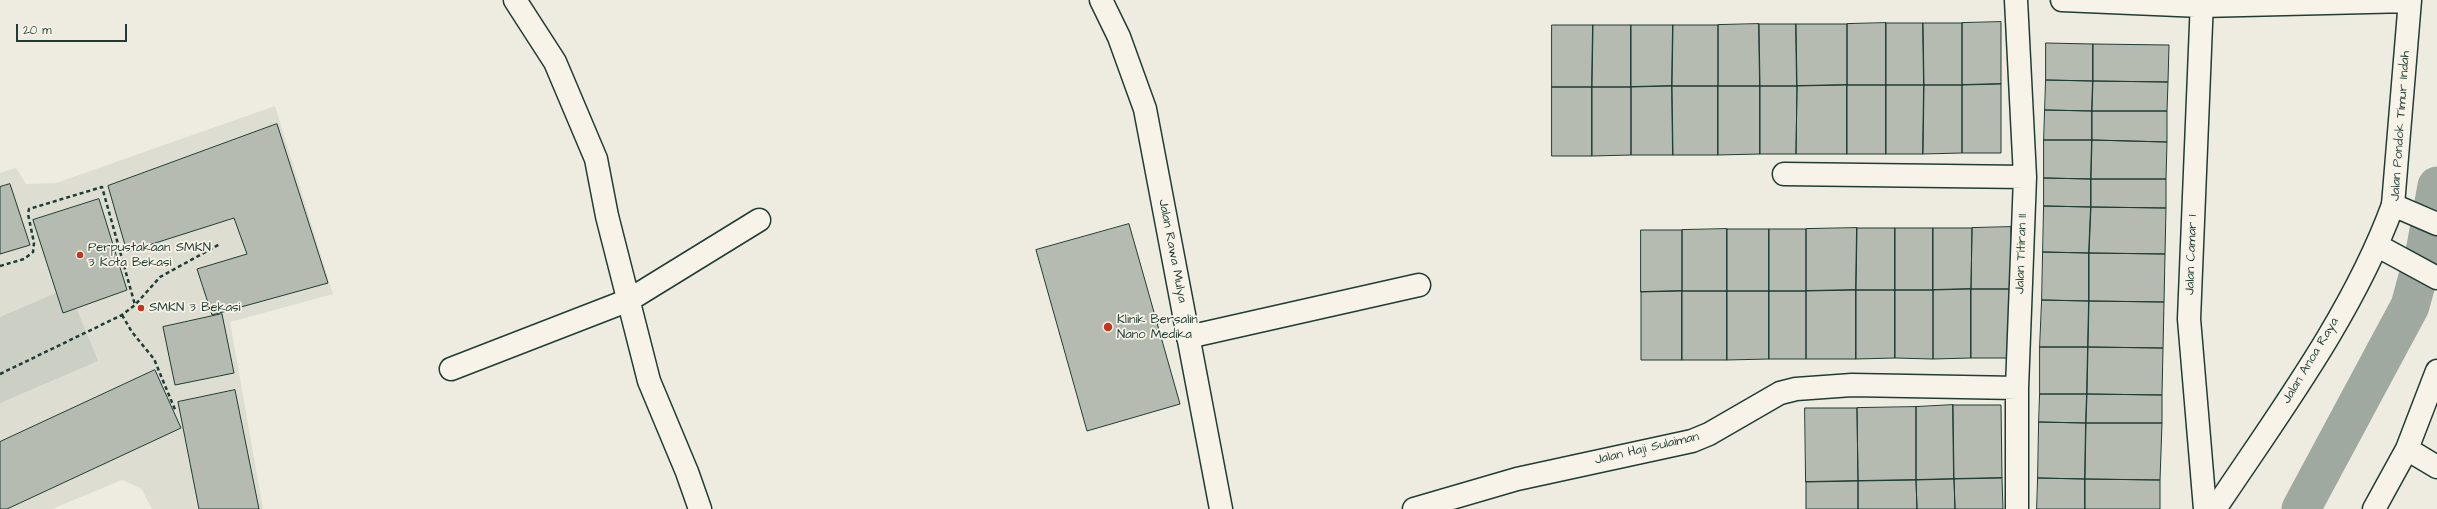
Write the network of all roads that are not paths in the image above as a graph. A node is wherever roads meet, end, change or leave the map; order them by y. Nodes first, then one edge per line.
1 (515, 0) edge
2 (1101, 0) edge
3 (2016, 0) edge
4 (2062, 0) edge
5 (2410, 0) edge
6 (2202, 3) edge
7 (1784, 174) dead end
8 (2025, 177) junction
9 (2393, 206) junction
10 (758, 220) dead end
11 (2429, 221) edge
12 (2378, 246) junction
13 (2437, 278) edge
14 (1419, 285) dead end
15 (629, 300) junction
16 (1188, 337) junction
17 (451, 369) dead end
18 (2437, 371) edge
19 (2017, 388) junction
20 (2407, 449) junction
21 (2437, 467) edge
22 (700, 509) edge
23 (1221, 509) edge
24 (1414, 509) edge
25 (2017, 509) edge
26 (2205, 509) edge
27 (2215, 509) edge
28 (2374, 509) edge

1 - 15 street
2 - 16 street, Jalan Rawa Mulya
3 - 8 street, Jalan Titiran II
4 - 6 street
5 - 6 street
5 - 9 street, Jalan Pondok Timur Indah
6 - 26 street, Jalan Camar 1
7 - 8 street
8 - 19 street, Jalan Titiran II
9 - 11 street, Jalan Pondok Timur Indah
9 - 12 street, Jalan Anoa Raya
10 - 15 street
12 - 13 street
12 - 27 street, Jalan Anoa Raya
14 - 16 street
15 - 17 street
15 - 22 street
16 - 23 street, Jalan Rawa Mulya
18 - 20 street
19 - 24 street, Jalan Haji Sulaiman
19 - 25 street, Jalan Titiran II
20 - 21 street
20 - 28 street

